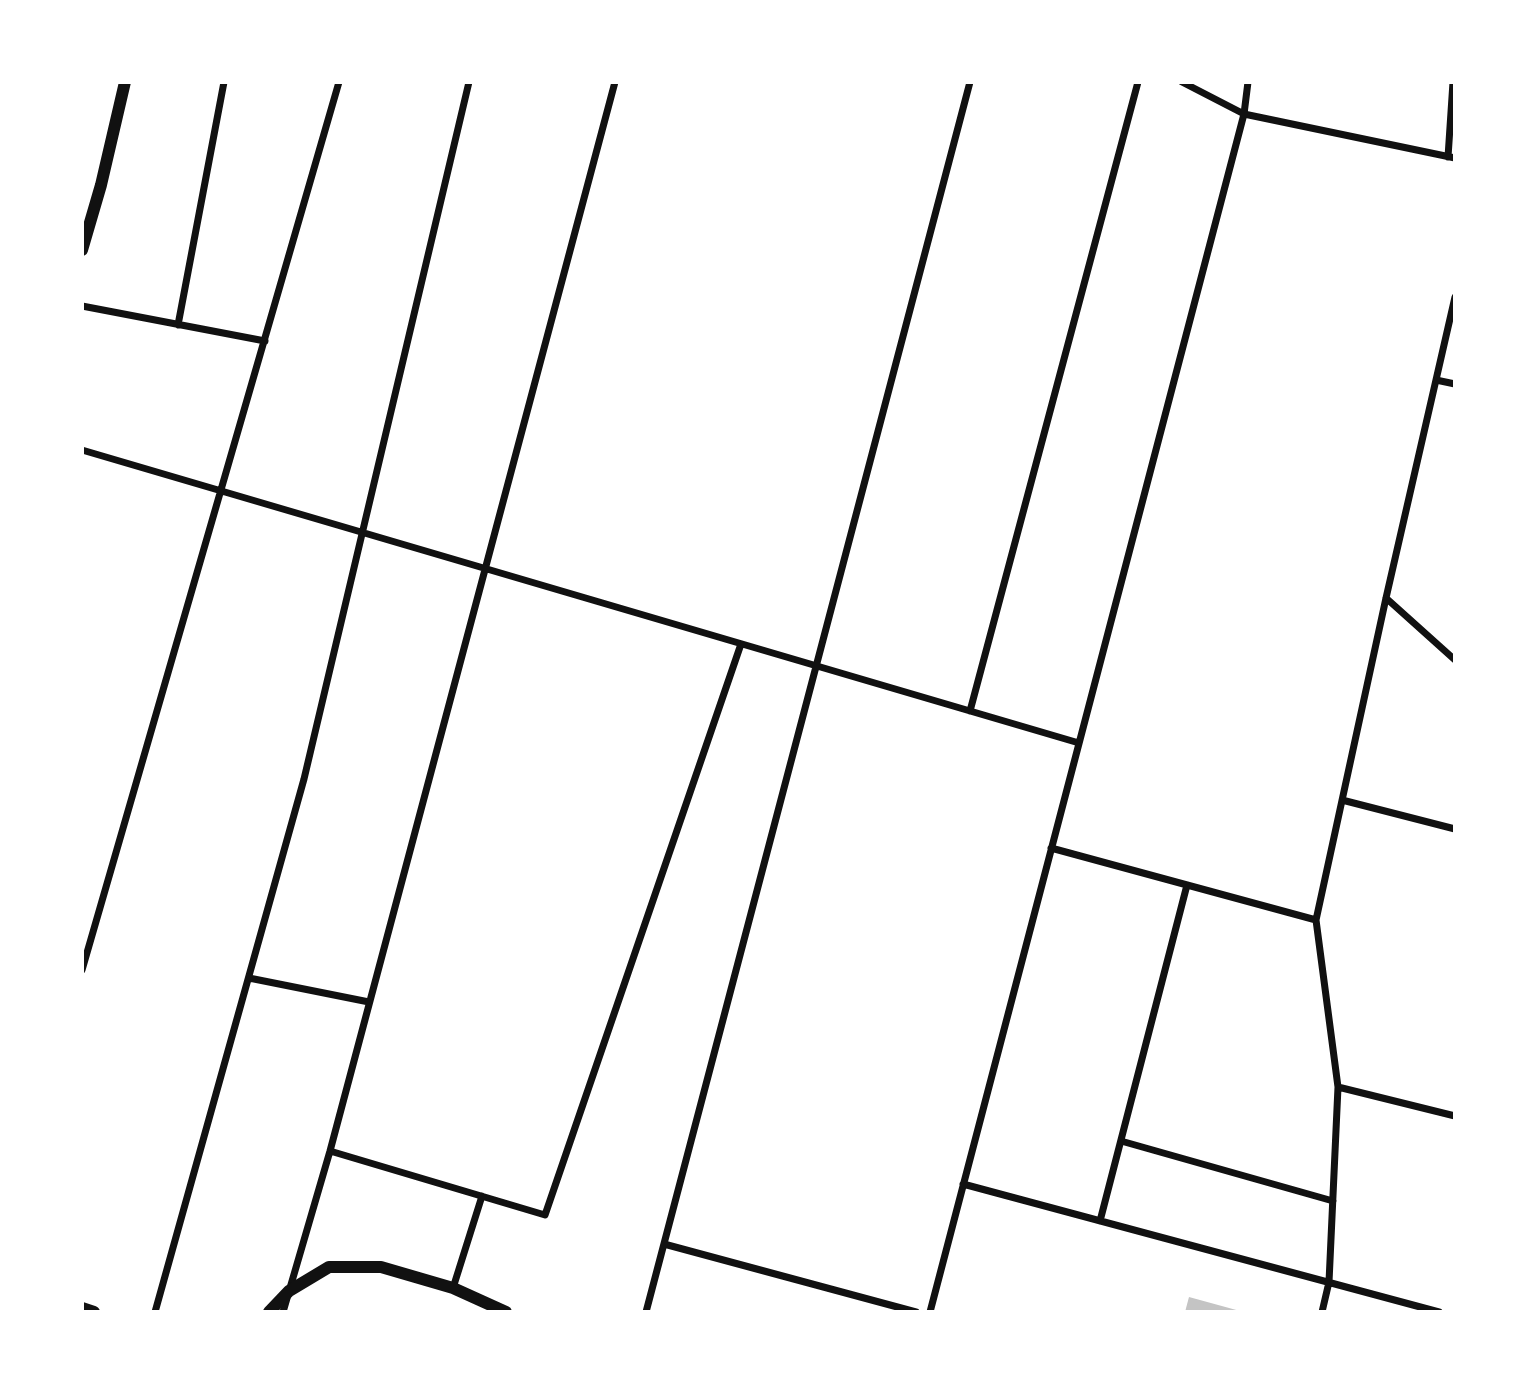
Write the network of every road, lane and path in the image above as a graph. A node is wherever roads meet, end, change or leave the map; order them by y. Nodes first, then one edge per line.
1 (125, 82) edge
2 (224, 82) edge
3 (339, 82) edge
4 (469, 82) edge
5 (615, 82) edge
6 (970, 82) edge
7 (1138, 82) edge
8 (1182, 82) edge
9 (1248, 82) edge
10 (1453, 82) edge
11 (1244, 114) junction
12 (1451, 158) edge
13 (82, 250) edge
14 (1455, 298) edge
15 (82, 306) edge
16 (178, 325) junction
17 (265, 341) junction
18 (1436, 380) junction
19 (1455, 384) edge
20 (82, 450) edge
21 (221, 491) junction
22 (362, 532) junction
23 (485, 568) junction
24 (1387, 598) junction
25 (741, 643) junction
26 (1455, 660) edge
27 (817, 666) junction
28 (970, 711) junction
29 (1079, 743) junction
30 (1342, 800) junction
31 (1455, 829) edge
32 (1051, 848) junction
33 (1188, 885) junction
34 (1316, 920) junction
35 (82, 970) edge
36 (249, 978) junction
37 (369, 1002) junction
38 (1338, 1087) junction
39 (1455, 1116) edge
40 (1121, 1141) junction
41 (330, 1151) junction
42 (963, 1184) junction
43 (482, 1196) junction
44 (1333, 1201) junction
45 (1100, 1221) junction
46 (664, 1244) junction
47 (1329, 1282) junction
48 (453, 1288) junction
49 (289, 1291) junction
50 (82, 1308) edge
51 (94, 1312) edge
52 (155, 1312) edge
53 (269, 1312) edge
54 (283, 1312) edge
55 (506, 1312) edge
56 (646, 1312) edge
57 (916, 1312) edge
58 (930, 1312) edge
59 (1322, 1312) edge
60 (1439, 1312) edge

1 - 13 street
2 - 16 street
3 - 17 street
4 - 22 street
5 - 23 street
6 - 27 street
7 - 28 street
8 - 11 street
9 - 11 street
10 - 12 street
11 - 12 street
11 - 29 street
14 - 18 street
15 - 16 street
16 - 17 street
17 - 21 street
18 - 19 street
18 - 24 street
20 - 21 street
21 - 22 street
21 - 35 street
22 - 23 street
22 - 36 street
23 - 25 street
23 - 37 street
24 - 26 street
24 - 30 street
25 - 27 street
25 - 43 street
27 - 28 street
27 - 46 street
28 - 29 street
29 - 32 street
30 - 31 street
30 - 34 street
32 - 33 street
32 - 42 street
33 - 34 street
33 - 40 street
34 - 38 street
36 - 37 street
36 - 52 street
37 - 41 street
38 - 39 street
38 - 44 street
40 - 44 street
40 - 45 street
41 - 43 street
41 - 49 street
42 - 45 street
42 - 58 street
43 - 48 street
44 - 47 street
45 - 47 street
46 - 56 street
46 - 57 street
47 - 59 street
47 - 60 street
48 - 49 street
48 - 55 street
49 - 53 street
49 - 54 street
50 - 51 street

